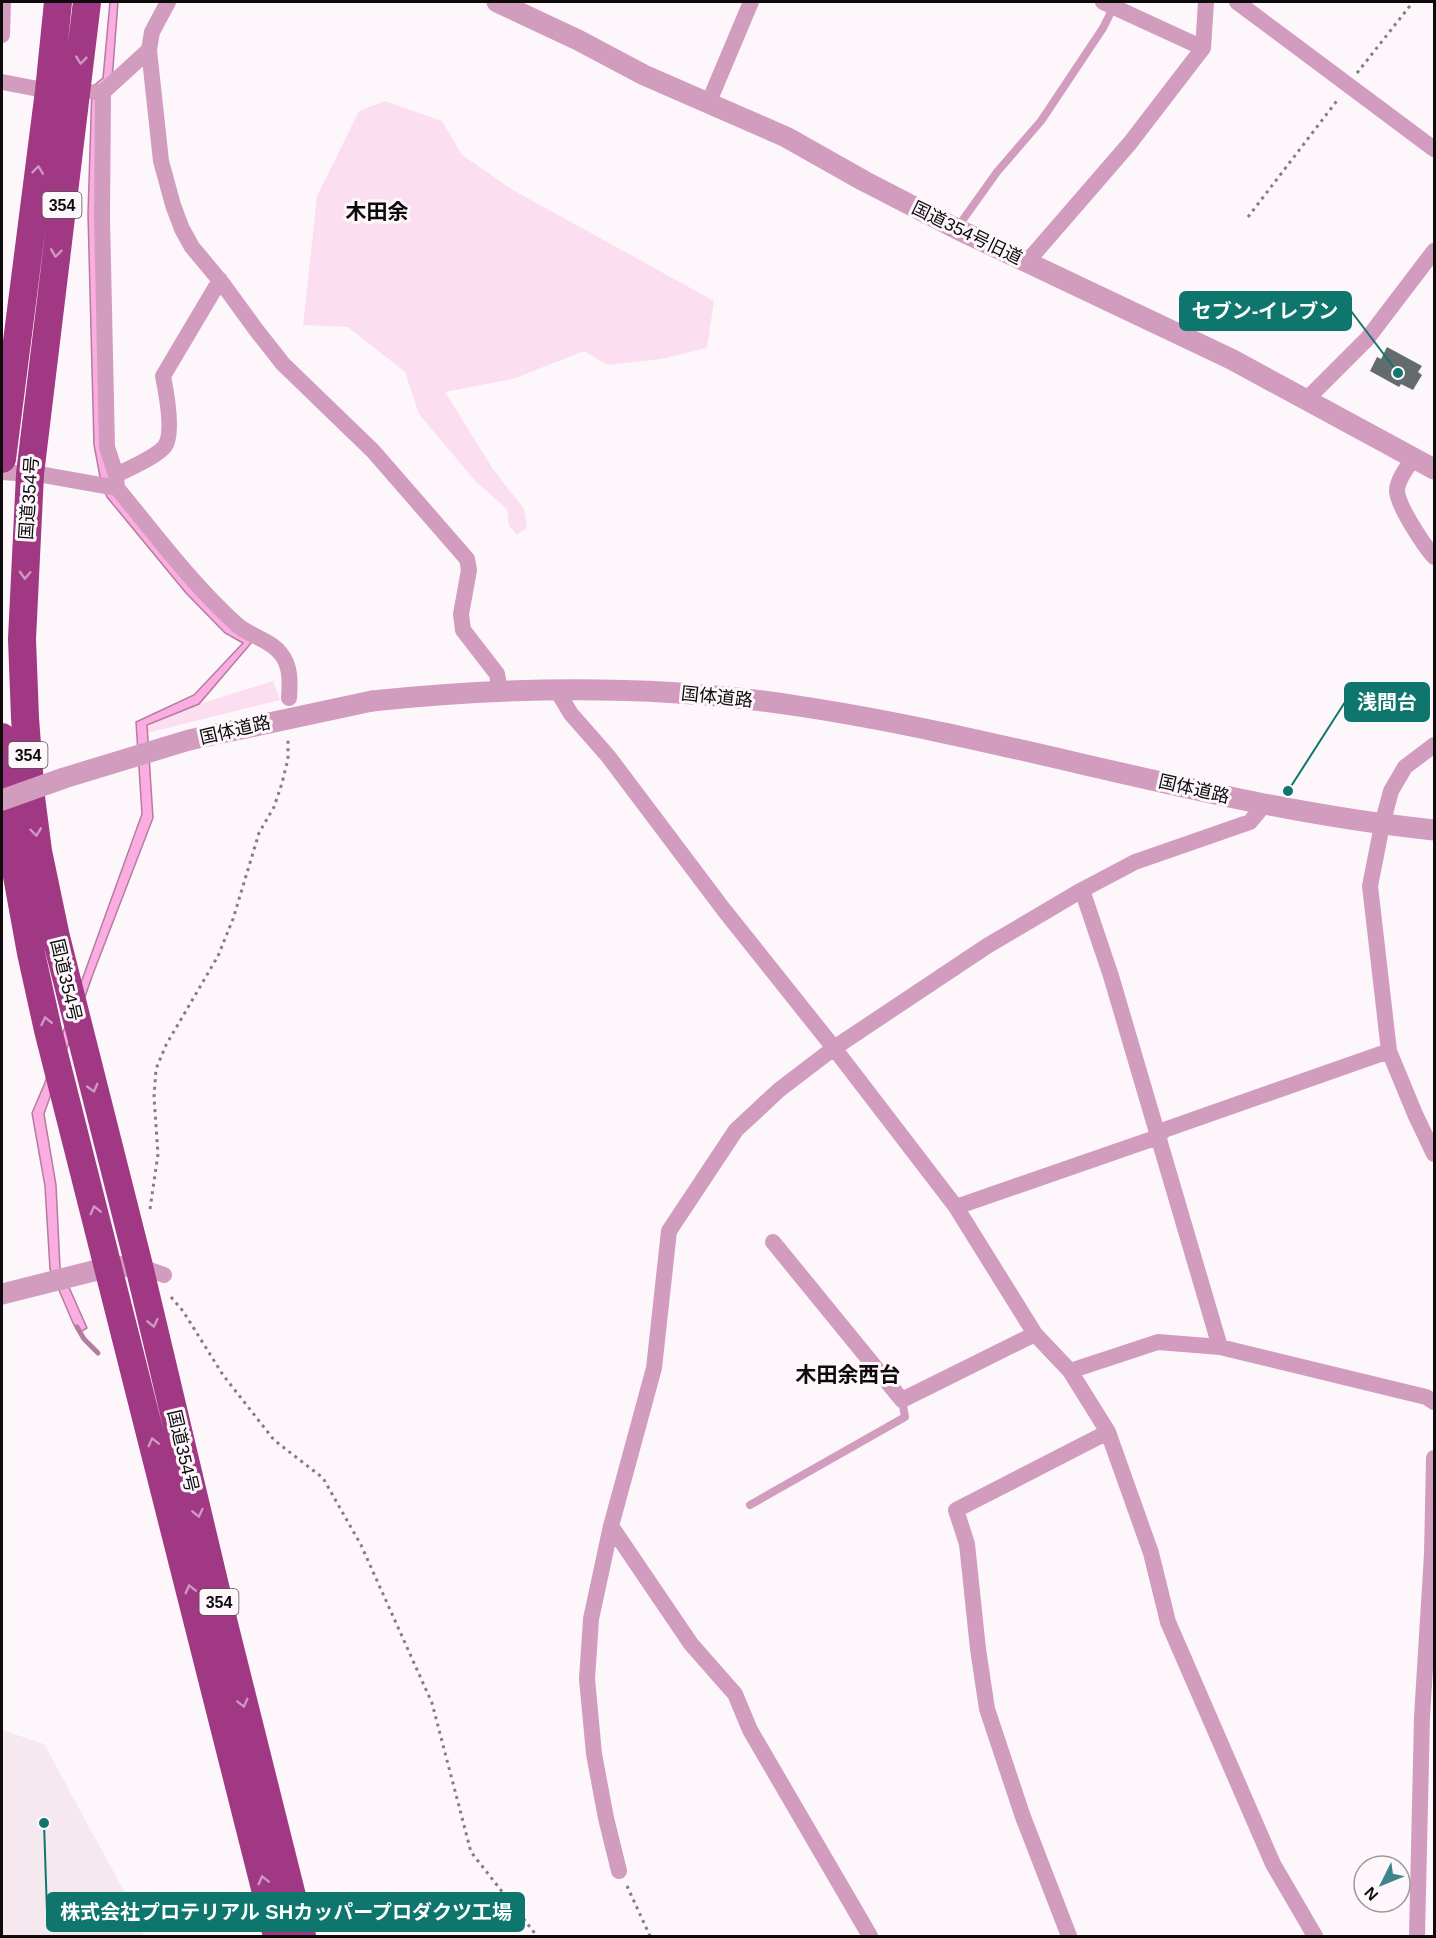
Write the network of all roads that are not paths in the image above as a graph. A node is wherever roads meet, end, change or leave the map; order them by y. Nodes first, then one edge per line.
1 (3, 2) edge
2 (58, 2) edge
3 (87, 2) edge
4 (168, 2) edge
5 (497, 2) edge
6 (751, 2) edge
7 (1206, 2) edge
8 (1237, 2) edge
9 (1109, 4) edge
10 (2, 35) edge
11 (1203, 48) junction
12 (149, 50) junction
13 (2, 82) edge
14 (49, 91) junction
15 (90, 92) junction
16 (708, 104) junction
17 (1434, 149) edge
18 (957, 229) junction
19 (1434, 250) edge
20 (1027, 262) junction
21 (220, 280) junction
22 (1306, 400) junction
23 (1414, 458) junction
24 (2, 459) edge
25 (1434, 469) edge
26 (2, 472) edge
27 (30, 474) junction
28 (116, 482) junction
29 (1434, 557) edge
30 (556, 689) junction
31 (500, 690) junction
32 (289, 698) dead end
33 (2, 737) edge
34 (1434, 745) edge
35 (2, 800) edge
36 (1265, 804) junction
37 (1382, 825) junction
38 (1434, 830) edge
39 (1082, 890) junction
40 (834, 1048) junction
41 (1389, 1052) junction
42 (1158, 1137) junction
43 (1434, 1154) edge
44 (956, 1207) junction
45 (773, 1242) dead end
46 (109, 1267) junction
47 (152, 1270) junction
48 (2, 1294) edge
49 (1035, 1334) junction
50 (1220, 1347) junction
51 (1070, 1371) junction
52 (902, 1400) junction
53 (1434, 1402) edge
54 (1108, 1432) junction
55 (1434, 1458) edge
56 (750, 1505) dead end
57 (611, 1526) junction
58 (619, 1871) road end
59 (277, 1936) edge
60 (302, 1936) edge
61 (870, 1936) edge
62 (1070, 1936) edge
63 (1315, 1936) edge
64 (1417, 1936) edge

1 - 10 street
2 - 14 highway, 国道354号 / 354
3 -> 15 highway, 国道354号 / 354
4 - 12 street
5 - 16 street, 国道354号旧道
6 - 16 street
7 - 11 street
8 - 17 street
9 - 11 street
9 - 18 lane
11 - 20 street
12 - 15 street
12 - 21 street
13 - 14 street
24 -> 14 highway, 国道354号 / 354
15 -> 27 highway, 国道354号 / 354
15 - 28 street
16 - 18 street, 国道354号旧道
18 - 20 street, 国道354号旧道
19 - 22 street
20 - 22 street, 国道354号旧道
21 - 28 street
21 - 31 street
22 - 23 street, 国道354号旧道
23 - 25 street, 国道354号旧道
23 - 29 street
26 - 27 street
27 - 28 street
27 -> 47 highway, 国道354号 / 354
28 - 32 street
30 - 31 street, 国体道路
30 - 36 street, 国体道路
30 - 40 street
31 - 35 street, 国体道路, bridge
46 -> 33 highway, 国道354号 / 354
34 - 37 street
36 - 37 street, 国体道路
36 - 39 street
37 - 38 street, 国体道路
37 - 41 street
39 - 40 street
39 - 42 street
40 - 44 street
40 - 57 street
41 - 42 street
41 - 43 street
42 - 44 street
42 - 50 street
44 - 49 street
45 - 52 street
46 - 47 street
46 - 48 street
59 -> 46 highway, 国道354号 / 354
47 -> 60 highway, 国道354号 / 354
49 - 51 street
49 - 52 street
50 - 51 street
50 - 53 street
51 - 54 street
52 - 56 lane
54 - 62 street
54 - 63 street
55 - 64 street
57 - 58 street
57 - 61 street

